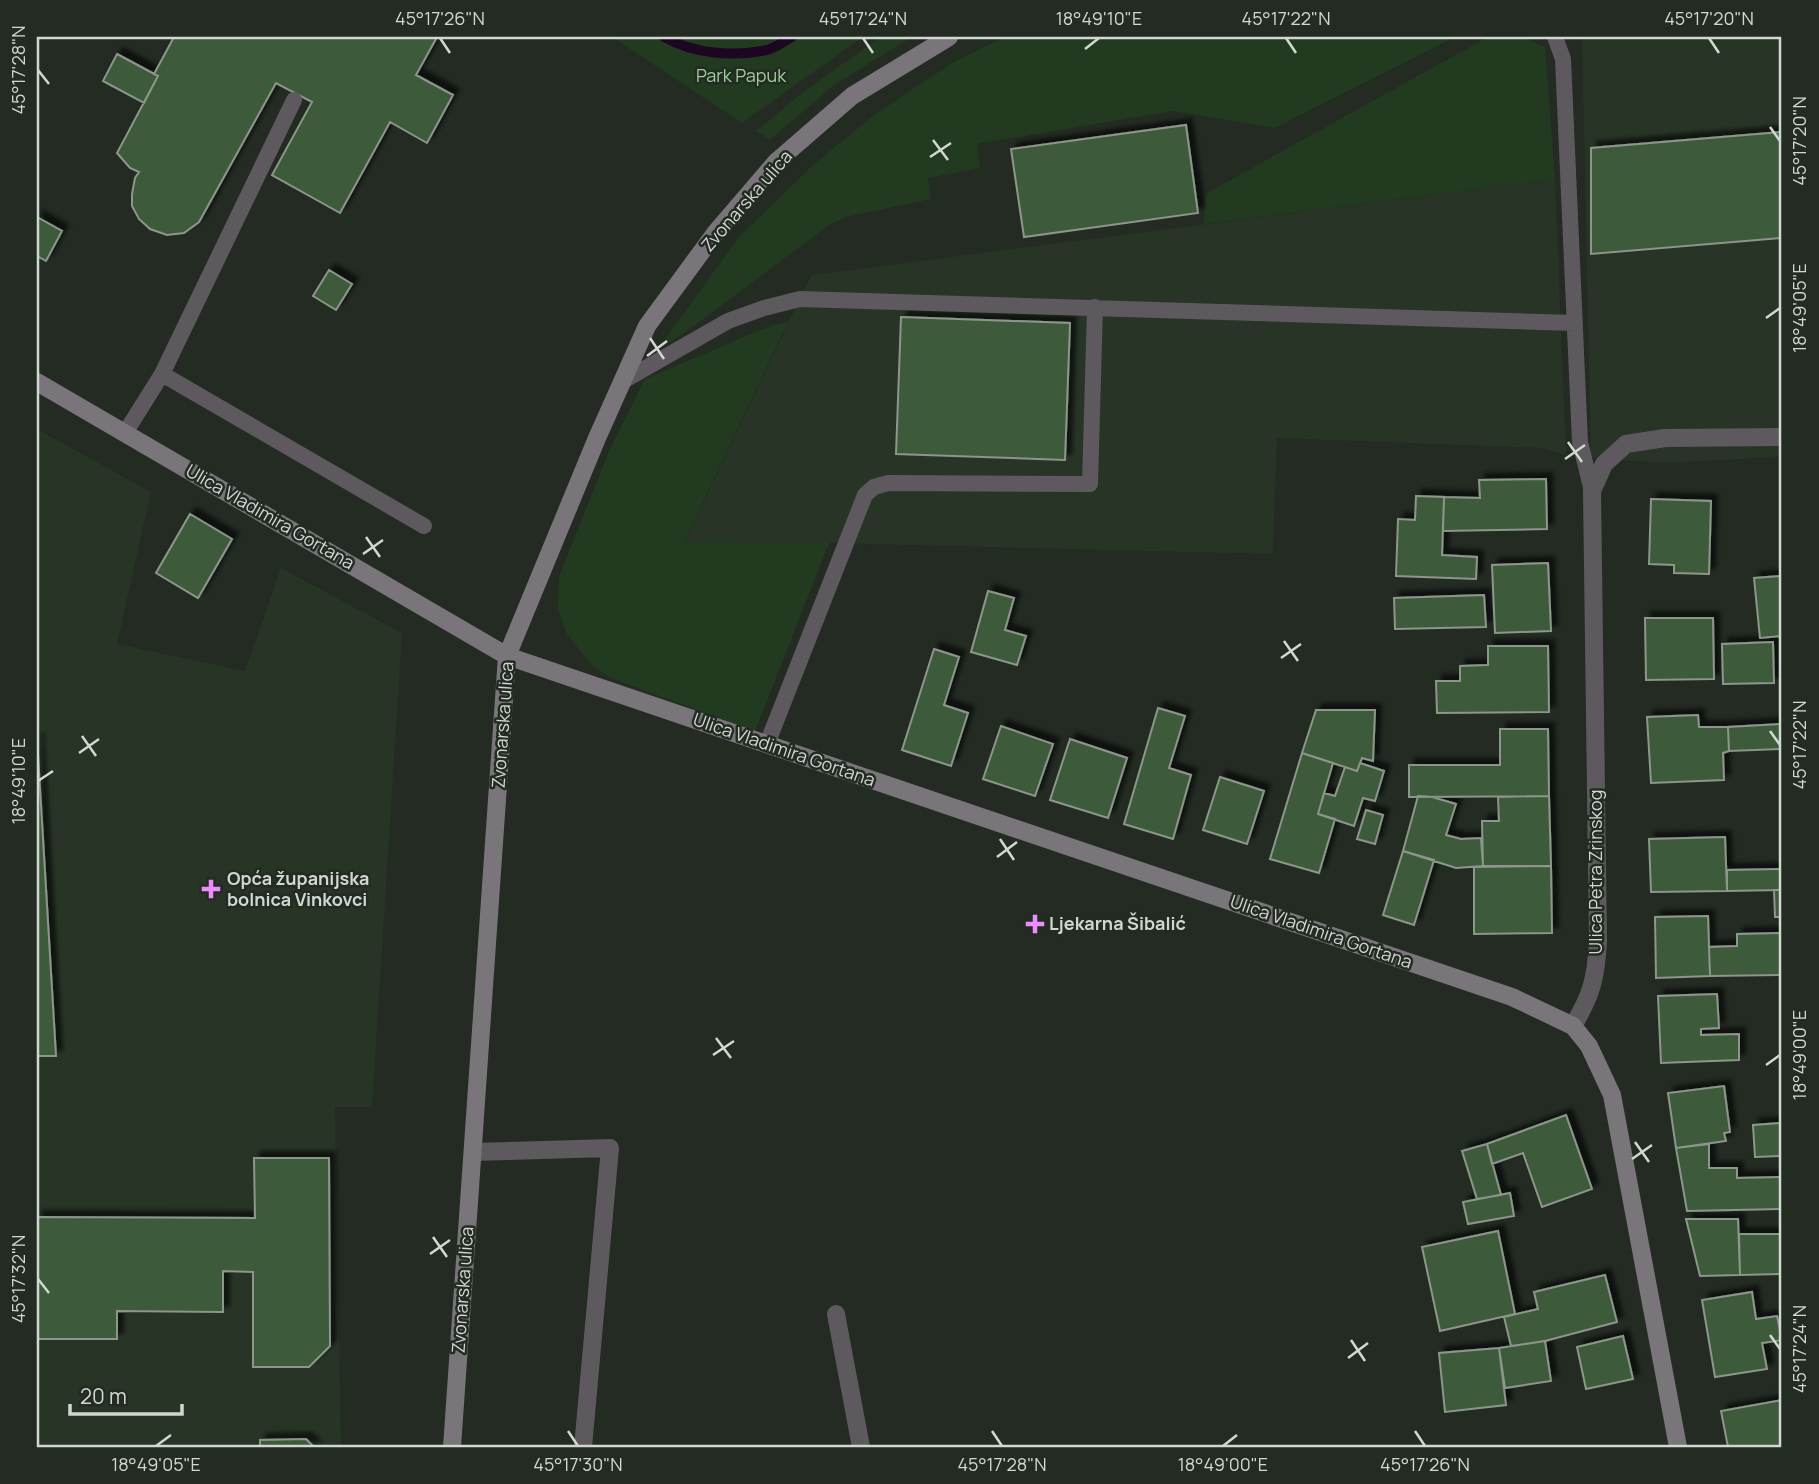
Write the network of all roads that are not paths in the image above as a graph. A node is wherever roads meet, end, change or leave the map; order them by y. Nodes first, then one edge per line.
1 (949, 37) edge
2 (1555, 37) edge
3 (294, 100) dead end
4 (1095, 307) junction
5 (1575, 323) junction
6 (162, 374) junction
7 (623, 381) junction
8 (37, 382) edge
9 (125, 433) junction
10 (1782, 438) edge
11 (1592, 491) junction
12 (424, 526) dead end
13 (508, 656) junction
14 (767, 744) junction
15 (1573, 1026) junction
16 (473, 1152) junction
17 (836, 1314) dead end
18 (452, 1447) edge
19 (583, 1447) edge
20 (860, 1447) edge
21 (1678, 1447) edge

1 - 7 main road, Zvonarska ulica
2 - 5 lane
3 - 6 lane
4 - 5 lane
4 - 7 lane
4 - 14 lane
5 - 11 lane
6 - 9 lane
6 - 12 lane
7 - 13 main road, Zvonarska ulica
8 - 9 main road, Ulica Vladimira Gortana
9 - 13 main road, Ulica Vladimira Gortana
10 - 11 street, Ulica Petra Zrinskog
11 - 15 street, Ulica Petra Zrinskog
13 - 14 main road, Ulica Vladimira Gortana
13 - 16 main road, Zvonarska ulica
14 - 15 main road, Ulica Vladimira Gortana
15 - 21 main road
16 - 18 main road, Zvonarska ulica
16 - 19 street
17 - 20 street

